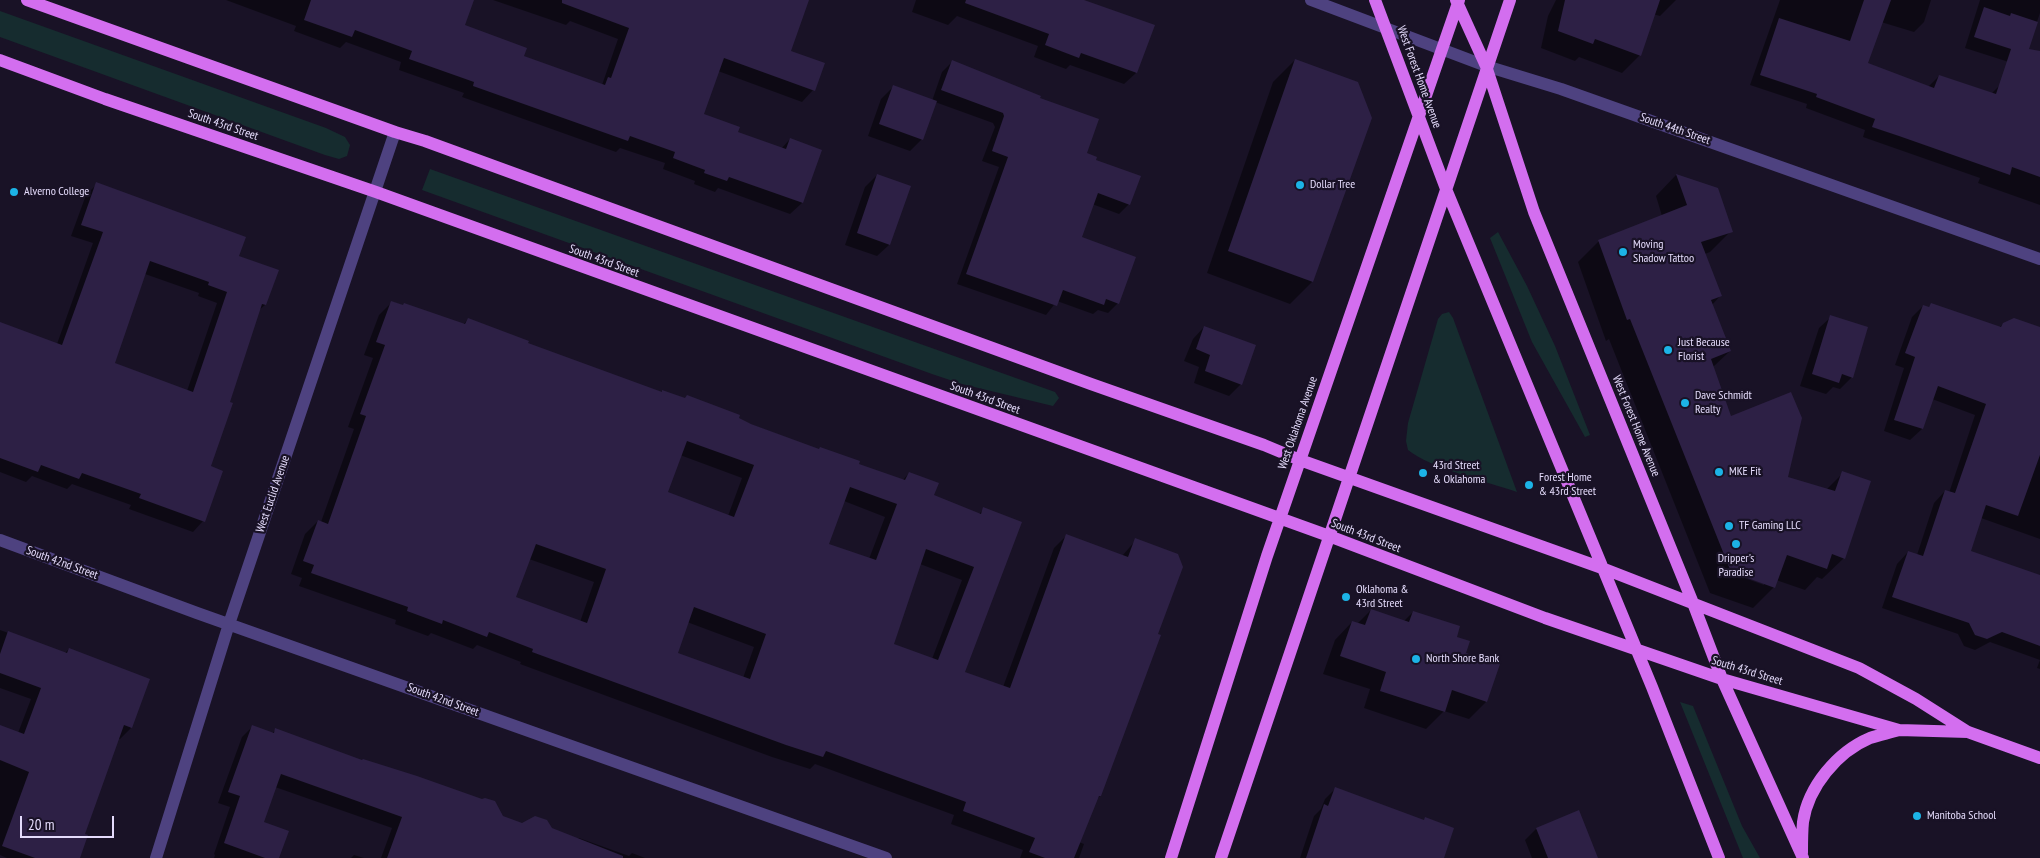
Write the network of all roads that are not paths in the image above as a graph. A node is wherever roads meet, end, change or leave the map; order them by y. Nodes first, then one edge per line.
1 (27, 0) edge
2 (1310, 0) edge
3 (1375, 0) edge
4 (1510, 0) edge
5 (1458, 1) edge
6 (1386, 28) junction
7 (1443, 50) junction
8 (0, 60) edge
9 (1486, 66) junction
10 (1419, 116) junction
11 (395, 132) junction
12 (1446, 189) junction
13 (376, 192) junction
14 (2040, 259) edge
15 (1300, 460) junction
16 (1350, 477) junction
17 (1281, 519) junction
18 (1329, 536) junction
19 (0, 540) edge
20 (1602, 568) junction
21 (1693, 603) junction
22 (229, 624) junction
23 (1635, 649) junction
24 (1722, 678) junction
25 (1899, 730) junction
26 (1968, 732) junction
27 (2040, 758) edge
28 (1802, 857) edge
29 (156, 858) edge
30 (886, 858) edge
31 (1171, 858) edge
32 (1221, 858) edge
33 (1719, 858) edge

1 - 11 main road, South 43rd Street
2 - 6 street, South 44th Street
3 - 6 main road, West Forest Home Avenue
4 - 9 main road
5 - 7 main road, West Oklahoma Avenue
5 - 9 main road, West Forest Home Avenue
6 - 7 street, South 44th Street
6 - 10 main road, West Forest Home Avenue
7 - 9 street, South 44th Street
7 - 10 main road, West Oklahoma Avenue
8 - 13 main road, South 43rd Street
9 - 12 main road
9 - 14 street, South 44th Street
9 - 21 main road, West Forest Home Avenue
10 - 12 main road, West Forest Home Avenue
10 - 15 main road, West Oklahoma Avenue
11 - 13 street, West Euclid Avenue
11 - 15 main road, South 43rd Street
12 - 16 main road
12 - 20 main road, West Forest Home Avenue
13 - 17 main road, South 43rd Street
13 - 22 street, West Euclid Avenue
15 - 16 main road, South 43rd Street
15 - 17 main road, West Oklahoma Avenue
16 - 18 main road
16 - 20 main road, South 43rd Street
17 - 18 main road, South 43rd Street
17 - 31 main road, West Oklahoma Avenue
18 - 23 main road, South 43rd Street
18 - 32 main road
19 - 22 street, South 42nd Street
20 - 21 main road, South 43rd Street
20 - 23 main road, West Forest Home Avenue
21 - 24 main road, West Forest Home Avenue
21 - 26 main road, South 43rd Street
22 - 29 street, West Euclid Avenue
22 - 30 street, South 42nd Street
23 - 24 main road, South 43rd Street
23 - 33 main road, West Forest Home Avenue
24 - 25 main road, South 43rd Street
24 - 28 main road, West Forest Home Avenue
25 - 26 main road, South 43rd Street
25 - 28 main road
26 - 27 main road, South 43rd Street

